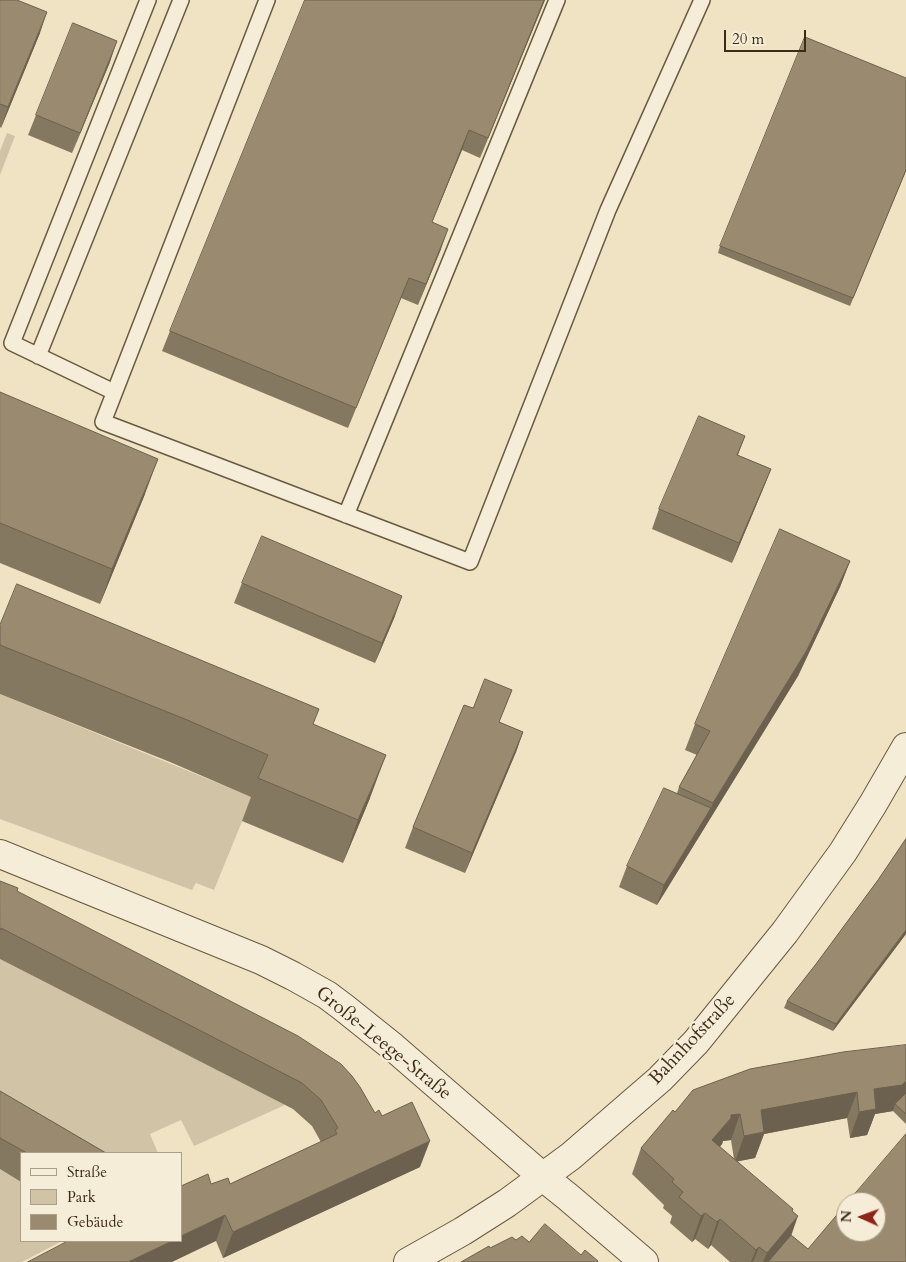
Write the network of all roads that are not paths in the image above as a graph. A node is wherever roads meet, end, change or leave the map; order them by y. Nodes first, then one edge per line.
1 (148, 0) edge
2 (181, 0) edge
3 (267, 0) edge
4 (557, 0) edge
5 (702, 0) edge
6 (38, 356) junction
7 (114, 392) junction
8 (346, 514) junction
9 (906, 747) edge
10 (0, 854) edge
11 (542, 1177) junction
12 (408, 1262) edge
13 (644, 1262) edge

1 - 6 lane
2 - 6 lane
3 - 7 lane
4 - 8 lane
5 - 8 lane
6 - 7 lane
7 - 8 lane
9 - 11 street, Bahnhofstraße
10 - 11 street, Große-Leege-Straße
11 - 12 street, Bahnhofstraße
11 - 13 street, Große-Leege-Straße

